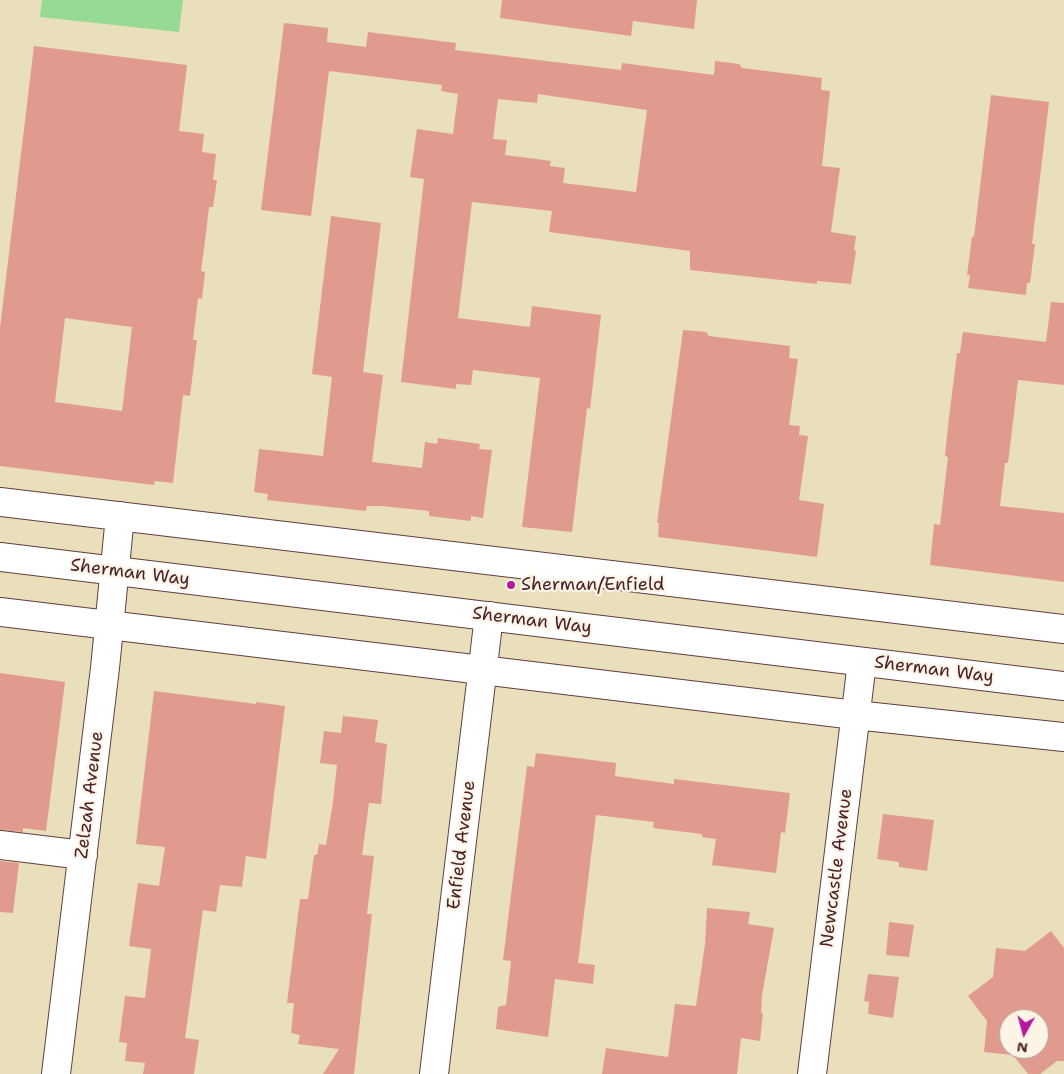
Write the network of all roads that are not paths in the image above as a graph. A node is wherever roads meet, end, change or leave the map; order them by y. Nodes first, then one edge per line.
1 (0, 502) edge
2 (120, 516) junction
3 (0, 557) edge
4 (116, 571) junction
5 (0, 612) edge
6 (489, 616) junction
7 (110, 626) junction
8 (1064, 629) edge
9 (862, 662) junction
10 (483, 670) junction
11 (1064, 686) edge
12 (855, 715) junction
13 (1064, 737) edge
14 (0, 844) edge
15 (83, 855) junction
16 (56, 1074) edge
17 (434, 1074) edge
18 (812, 1074) edge

1 - 2 street
2 - 4 street, Zelzah Avenue
2 - 8 street
3 - 4 street, Sherman Way
4 - 6 street, Sherman Way
4 - 7 street, Zelzah Avenue
5 - 7 street
6 - 9 street, Sherman Way
6 - 10 street, Enfield Avenue
7 - 10 street
7 - 15 street, Zelzah Avenue
9 - 11 street, Sherman Way
9 - 12 street, Newcastle Avenue
10 - 12 street
10 - 17 street, Enfield Avenue
12 - 13 street
12 - 18 street, Newcastle Avenue
14 - 15 street
15 - 16 street, Zelzah Avenue

